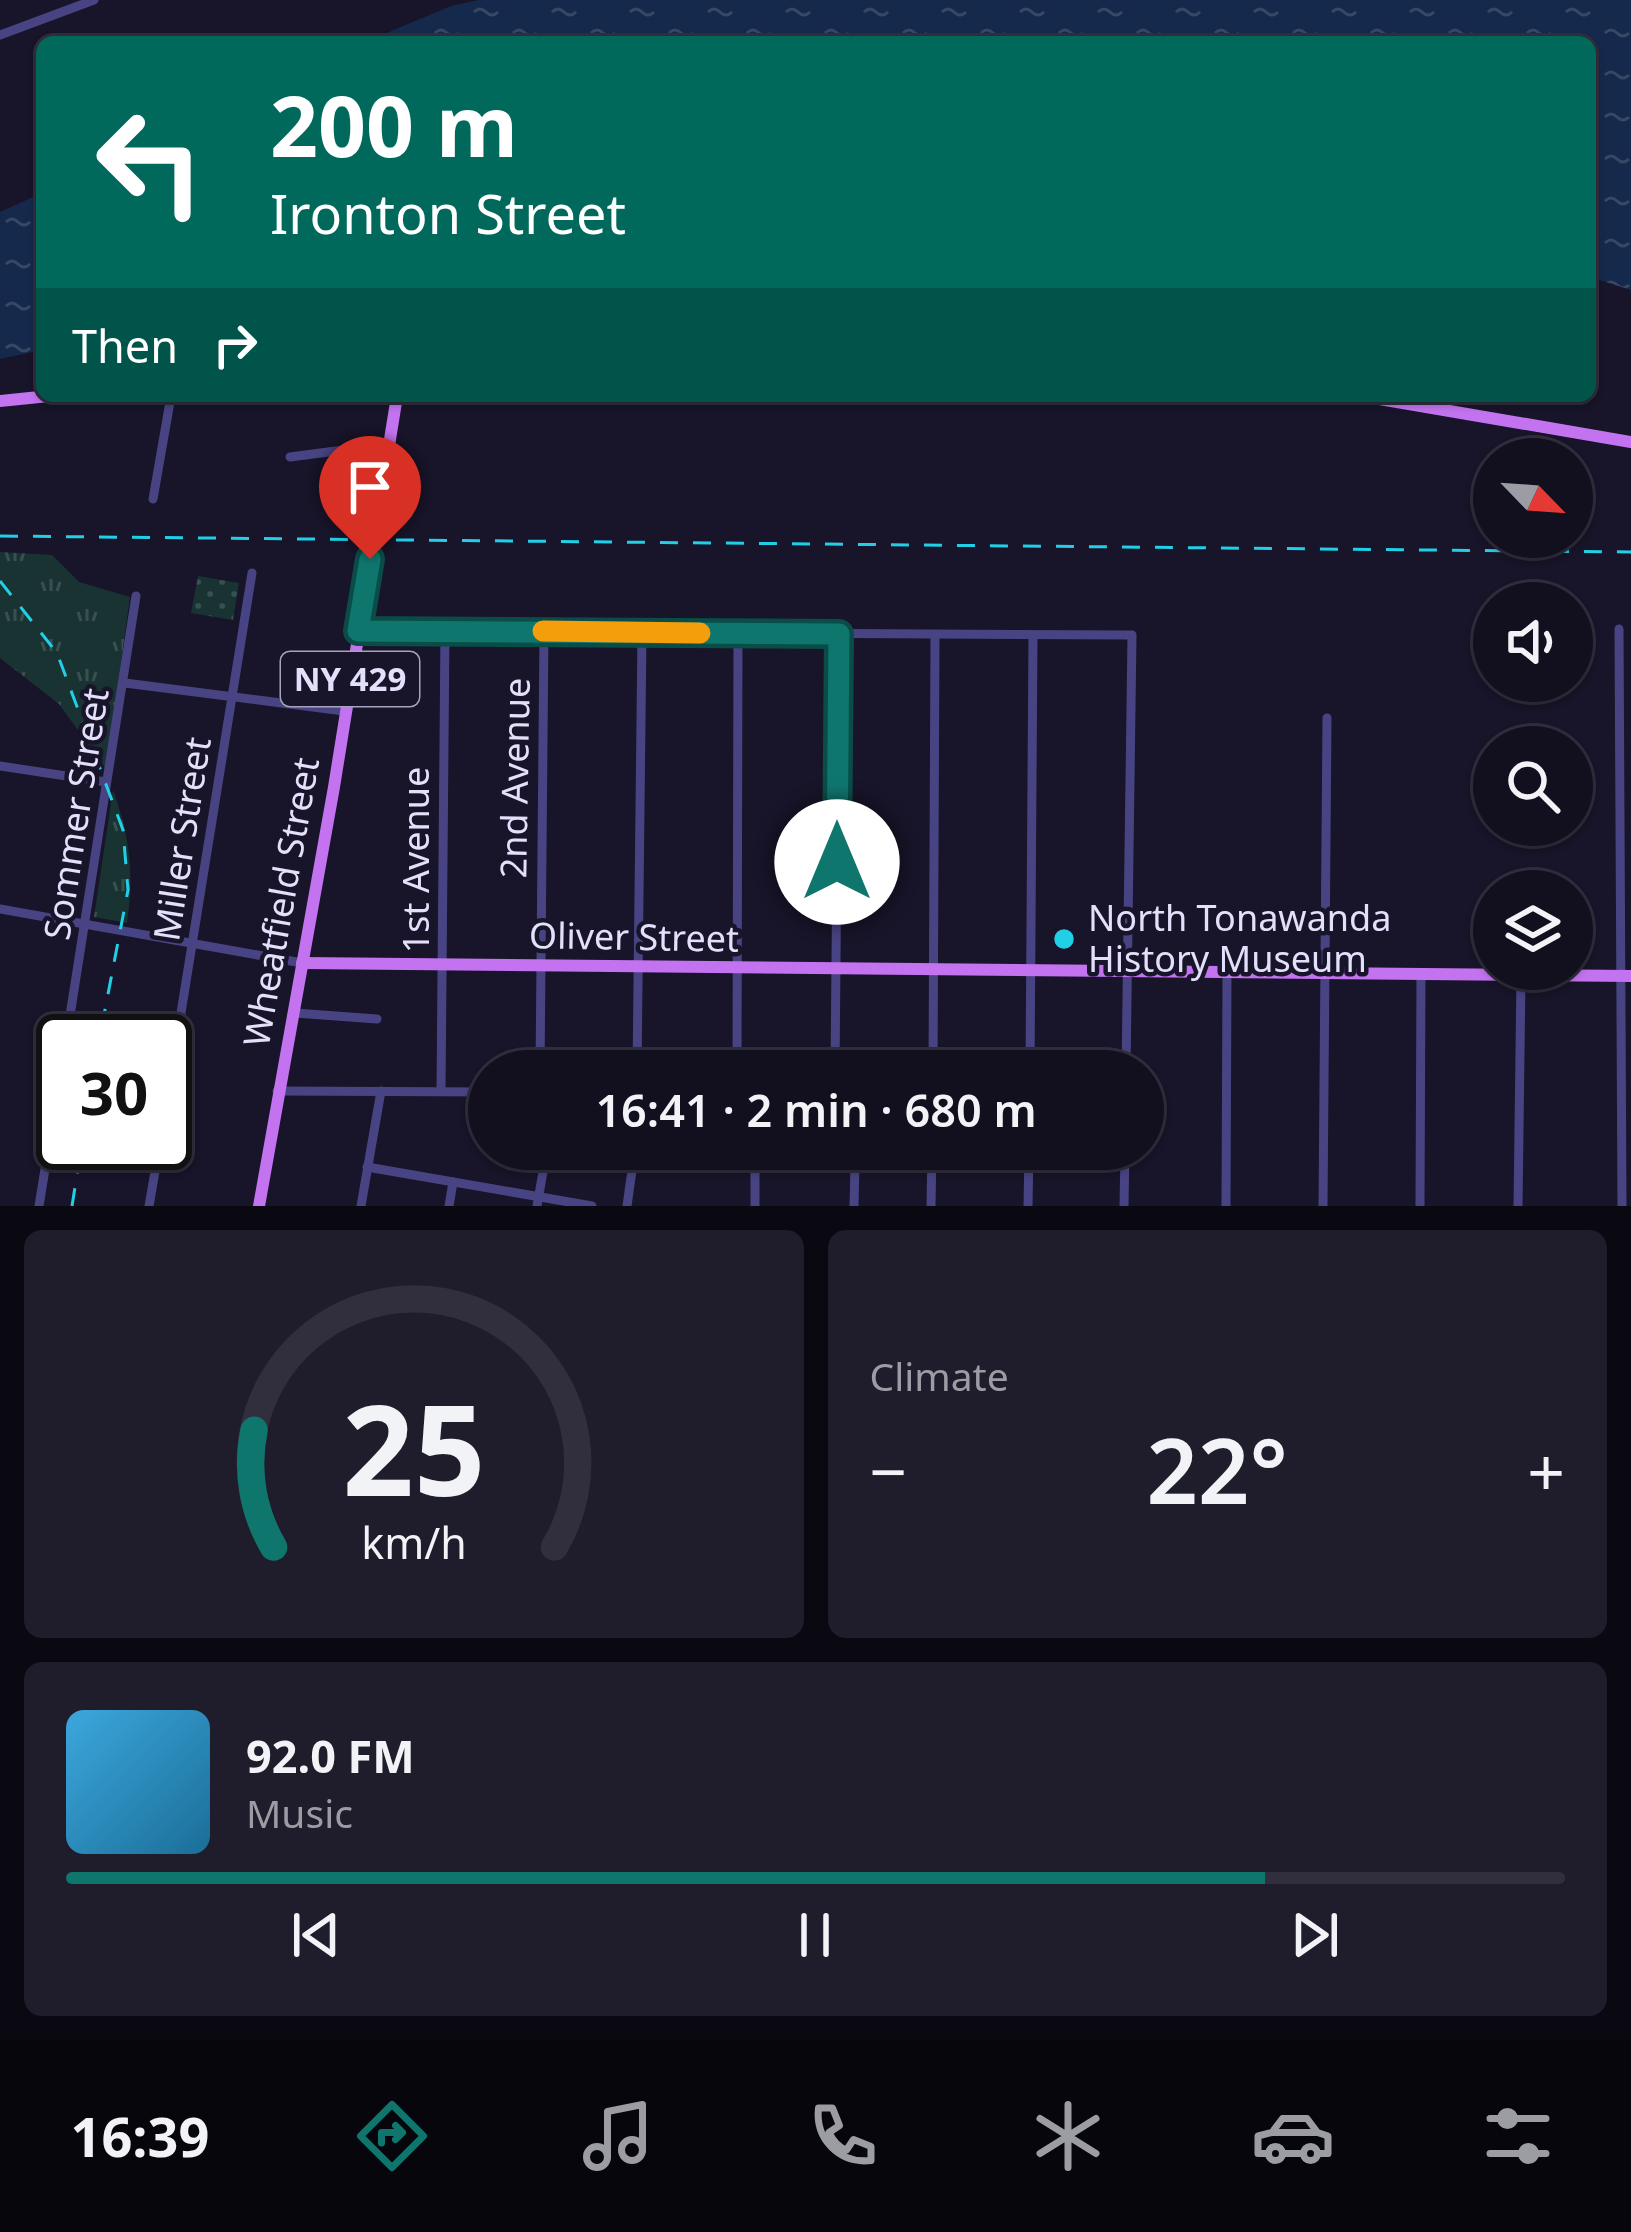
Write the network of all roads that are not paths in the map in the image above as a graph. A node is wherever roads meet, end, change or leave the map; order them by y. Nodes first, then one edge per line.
1 (94, 0) edge
2 (0, 35) edge
3 (36, 397) edge
4 (0, 400) edge
5 (169, 402) edge
6 (396, 402) edge
7 (1397, 402) edge
8 (1631, 442) edge
9 (389, 444) junction
10 (290, 457) dead end
11 (153, 499) dead end
12 (253, 573) dead end
13 (136, 596) dead end
14 (445, 629) junction
15 (1619, 629) dead end
16 (358, 631) junction
17 (544, 631) junction
18 (738, 633) junction
19 (642, 634) junction
20 (839, 634) junction
21 (935, 634) junction
22 (1033, 635) junction
23 (125, 683) junction
24 (232, 696) junction
25 (344, 711) junction
26 (1327, 718) dead end
27 (0, 766) edge
28 (106, 782) junction
29 (0, 909) edge
30 (85, 924) junction
31 (193, 943) junction
32 (302, 963) junction
33 (442, 964) junction
34 (539, 966) junction
35 (637, 966) junction
36 (737, 968) junction
37 (836, 969) junction
38 (934, 969) junction
39 (1031, 970) junction
40 (1127, 970) junction
41 (1227, 971) junction
42 (1325, 972) junction
43 (1421, 974) junction
44 (1473, 975) edge
45 (1593, 976) edge
46 (1627, 976) edge
47 (1521, 990) edge
48 (295, 1013) junction
49 (70, 1014) edge
50 (181, 1014) edge
51 (377, 1018) dead end
52 (540, 1050) edge
53 (637, 1050) edge
54 (737, 1050) edge
55 (835, 1050) edge
56 (932, 1050) edge
57 (1030, 1050) edge
58 (1126, 1050) edge
59 (278, 1091) junction
60 (381, 1091) junction
61 (441, 1091) junction
62 (468, 1092) edge
63 (367, 1167) junction
64 (45, 1170) edge
65 (155, 1170) edge
66 (543, 1170) edge
67 (632, 1170) edge
68 (755, 1170) edge
69 (856, 1170) edge
70 (932, 1170) edge
71 (1029, 1170) edge
72 (1125, 1170) edge
73 (453, 1182) junction
74 (538, 1201) edge
75 (39, 1206) edge
76 (149, 1206) edge
77 (259, 1206) edge
78 (361, 1206) edge
79 (449, 1206) edge
80 (592, 1206) edge
81 (626, 1206) edge
82 (755, 1206) edge
83 (854, 1206) edge
84 (931, 1206) edge
85 (1028, 1206) edge
86 (1124, 1206) edge
87 (1226, 1206) edge
88 (1323, 1206) edge
89 (1420, 1206) edge
90 (1518, 1206) edge
91 (1622, 1206) edge

1 - 2 street
3 - 4 main road
5 - 11 street
6 - 9 main road, Wheatfield Street / NY 429
7 - 8 main road
9 - 10 street
9 - 16 main road, Wheatfield Street / NY 429
12 - 24 street, Miller Street
13 - 23 street, Sommer Street
14 - 16 street
14 - 17 street
14 - 33 street, 1st Avenue
15 - 46 street
16 - 25 main road, Wheatfield Street / NY 429
17 - 19 street
17 - 34 street, 2nd Avenue
18 - 19 street
18 - 20 street
18 - 36 street
19 - 35 street
20 - 21 street
20 - 37 street
21 - 22 street
21 - 38 street
22 - 39 street
22 - 40 street
23 - 24 street
23 - 28 street, Sommer Street
24 - 25 street
24 - 31 street, Miller Street
25 - 32 main road, Wheatfield Street / NY 429
26 - 42 street
27 - 28 street
28 - 30 street, Sommer Street
29 - 30 street, Oliver Street
30 - 31 street, Oliver Street
30 - 49 street, Sommer Street
31 - 32 street, Oliver Street
31 - 50 street, Miller Street
32 - 33 main road, Oliver Street
32 - 48 main road, Wheatfield Street
33 - 34 main road, Oliver Street
33 - 61 street, 1st Avenue
34 - 35 main road, Oliver Street
34 - 52 street, 2nd Avenue
35 - 36 main road, Oliver Street
35 - 53 street
36 - 37 main road, Oliver Street
36 - 54 street
37 - 38 main road, Oliver Street
37 - 55 street
38 - 39 main road, Oliver Street
38 - 56 street
39 - 40 main road, Oliver Street
39 - 57 street
40 - 41 main road, Oliver Street
40 - 58 street
41 - 42 main road, Oliver Street
41 - 87 street
42 - 43 main road, Oliver Street
42 - 88 street
43 - 44 main road, Oliver Street
43 - 89 street
45 - 46 main road, Oliver Street
46 - 91 street
47 - 90 street
48 - 51 street
48 - 59 main road, Wheatfield Street
59 - 60 street
59 - 77 main road, Wheatfield Street
60 - 61 street
60 - 63 street
61 - 62 street
63 - 73 street
63 - 78 street
64 - 75 street
65 - 76 street
66 - 74 street
67 - 81 street
68 - 82 street
69 - 83 street
70 - 84 street
71 - 85 street
72 - 86 street
73 - 74 street
73 - 79 street
74 - 80 street

